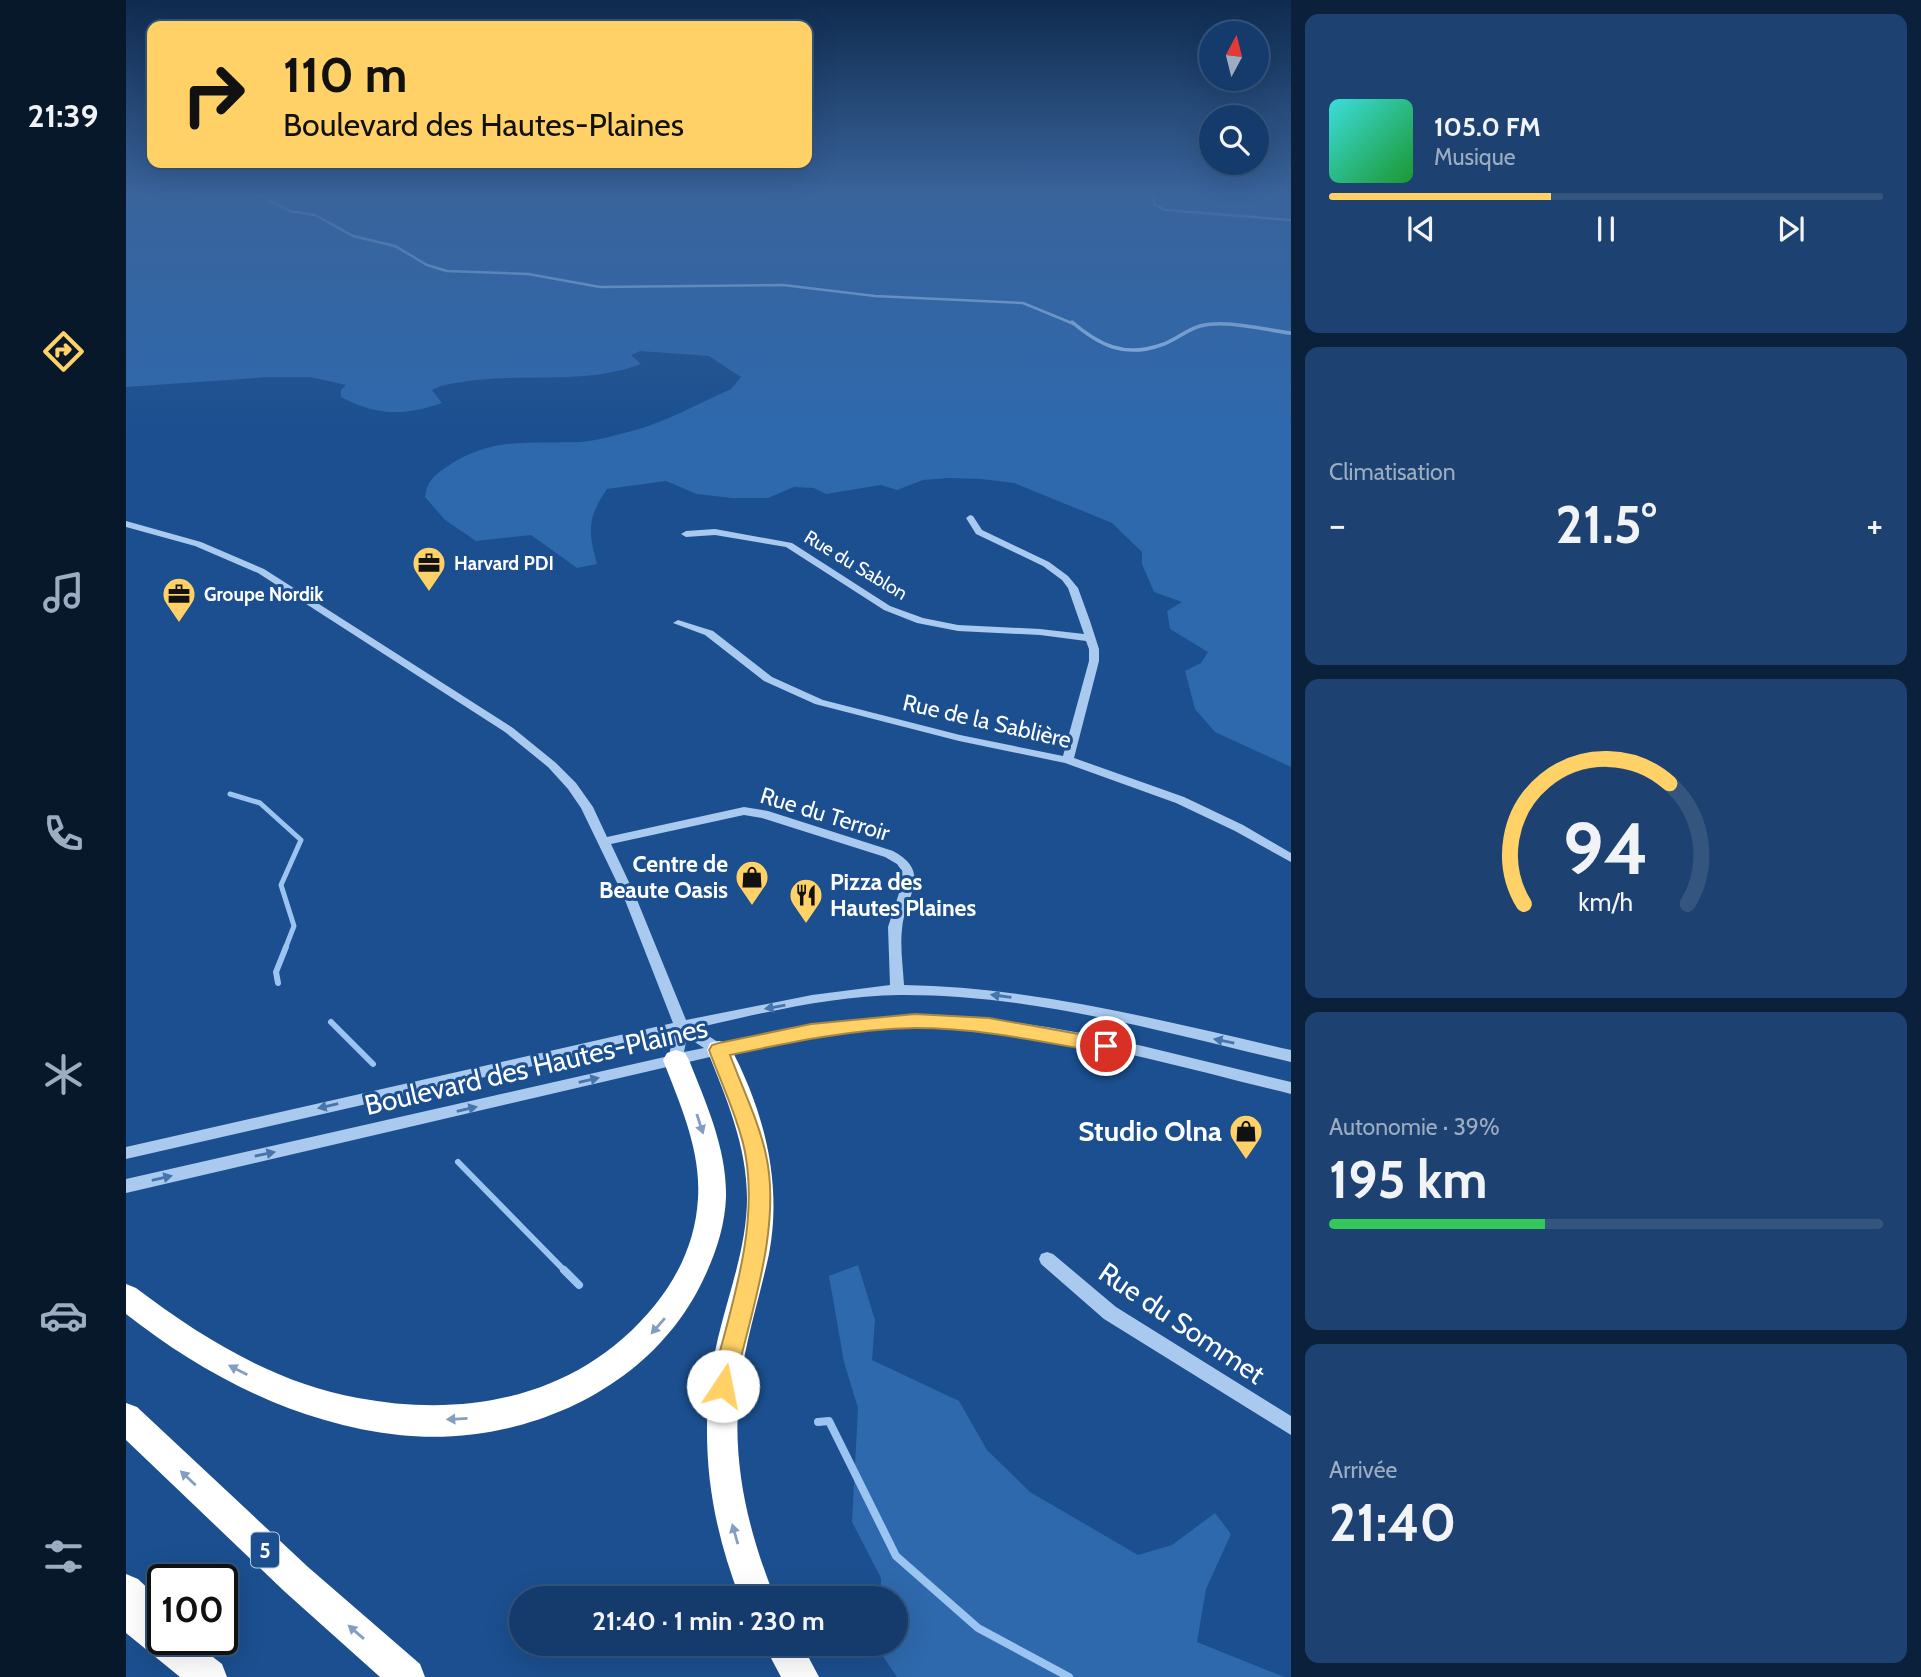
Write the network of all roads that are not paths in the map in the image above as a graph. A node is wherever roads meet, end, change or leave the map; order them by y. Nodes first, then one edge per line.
1 (970, 518) dead end
2 (126, 524) edge
3 (686, 534) dead end
4 (678, 623) dead end
5 (1090, 638) junction
6 (1068, 760) junction
7 (605, 841) junction
8 (1291, 858) edge
9 (897, 990) junction
10 (681, 1026) junction
11 (719, 1050) junction
12 (1291, 1056) edge
13 (676, 1060) junction
14 (1291, 1088) edge
15 (126, 1153) edge
16 (126, 1186) edge
17 (1047, 1259) dead end
18 (126, 1297) edge
19 (126, 1418) edge
20 (1291, 1426) edge
21 (753, 1586) edge
22 (126, 1591) edge
23 (126, 1611) edge
24 (147, 1611) edge
25 (191, 1655) edge
26 (789, 1656) edge
27 (212, 1677) edge
28 (407, 1677) edge
29 (801, 1677) edge

1 - 5 street
2 - 7 street
3 - 5 street, Rue du Sablon
4 - 6 street, Rue de la Sablière
5 - 6 street
6 - 8 street, Rue de la Sablière
7 - 9 street, Rue du Terroir
7 - 10 street
9 -> 10 street, Boulevard des Hautes-Plaines
12 -> 9 street, Boulevard des Hautes-Plaines
10 - 11 street
10 - 13 street
10 -> 15 street, Boulevard des Hautes-Plaines
11 - 13 street, Boulevard des Hautes-Plaines
11 - 14 street, Boulevard des Hautes-Plaines
21 -> 11 highway
16 -> 13 street, Boulevard des Hautes-Plaines
13 -> 18 highway
17 - 20 street, Rue du Sommet
28 -> 19 highway, 5
22 - 24 highway
23 - 27 highway
25 - 27 highway
26 - 29 highway

